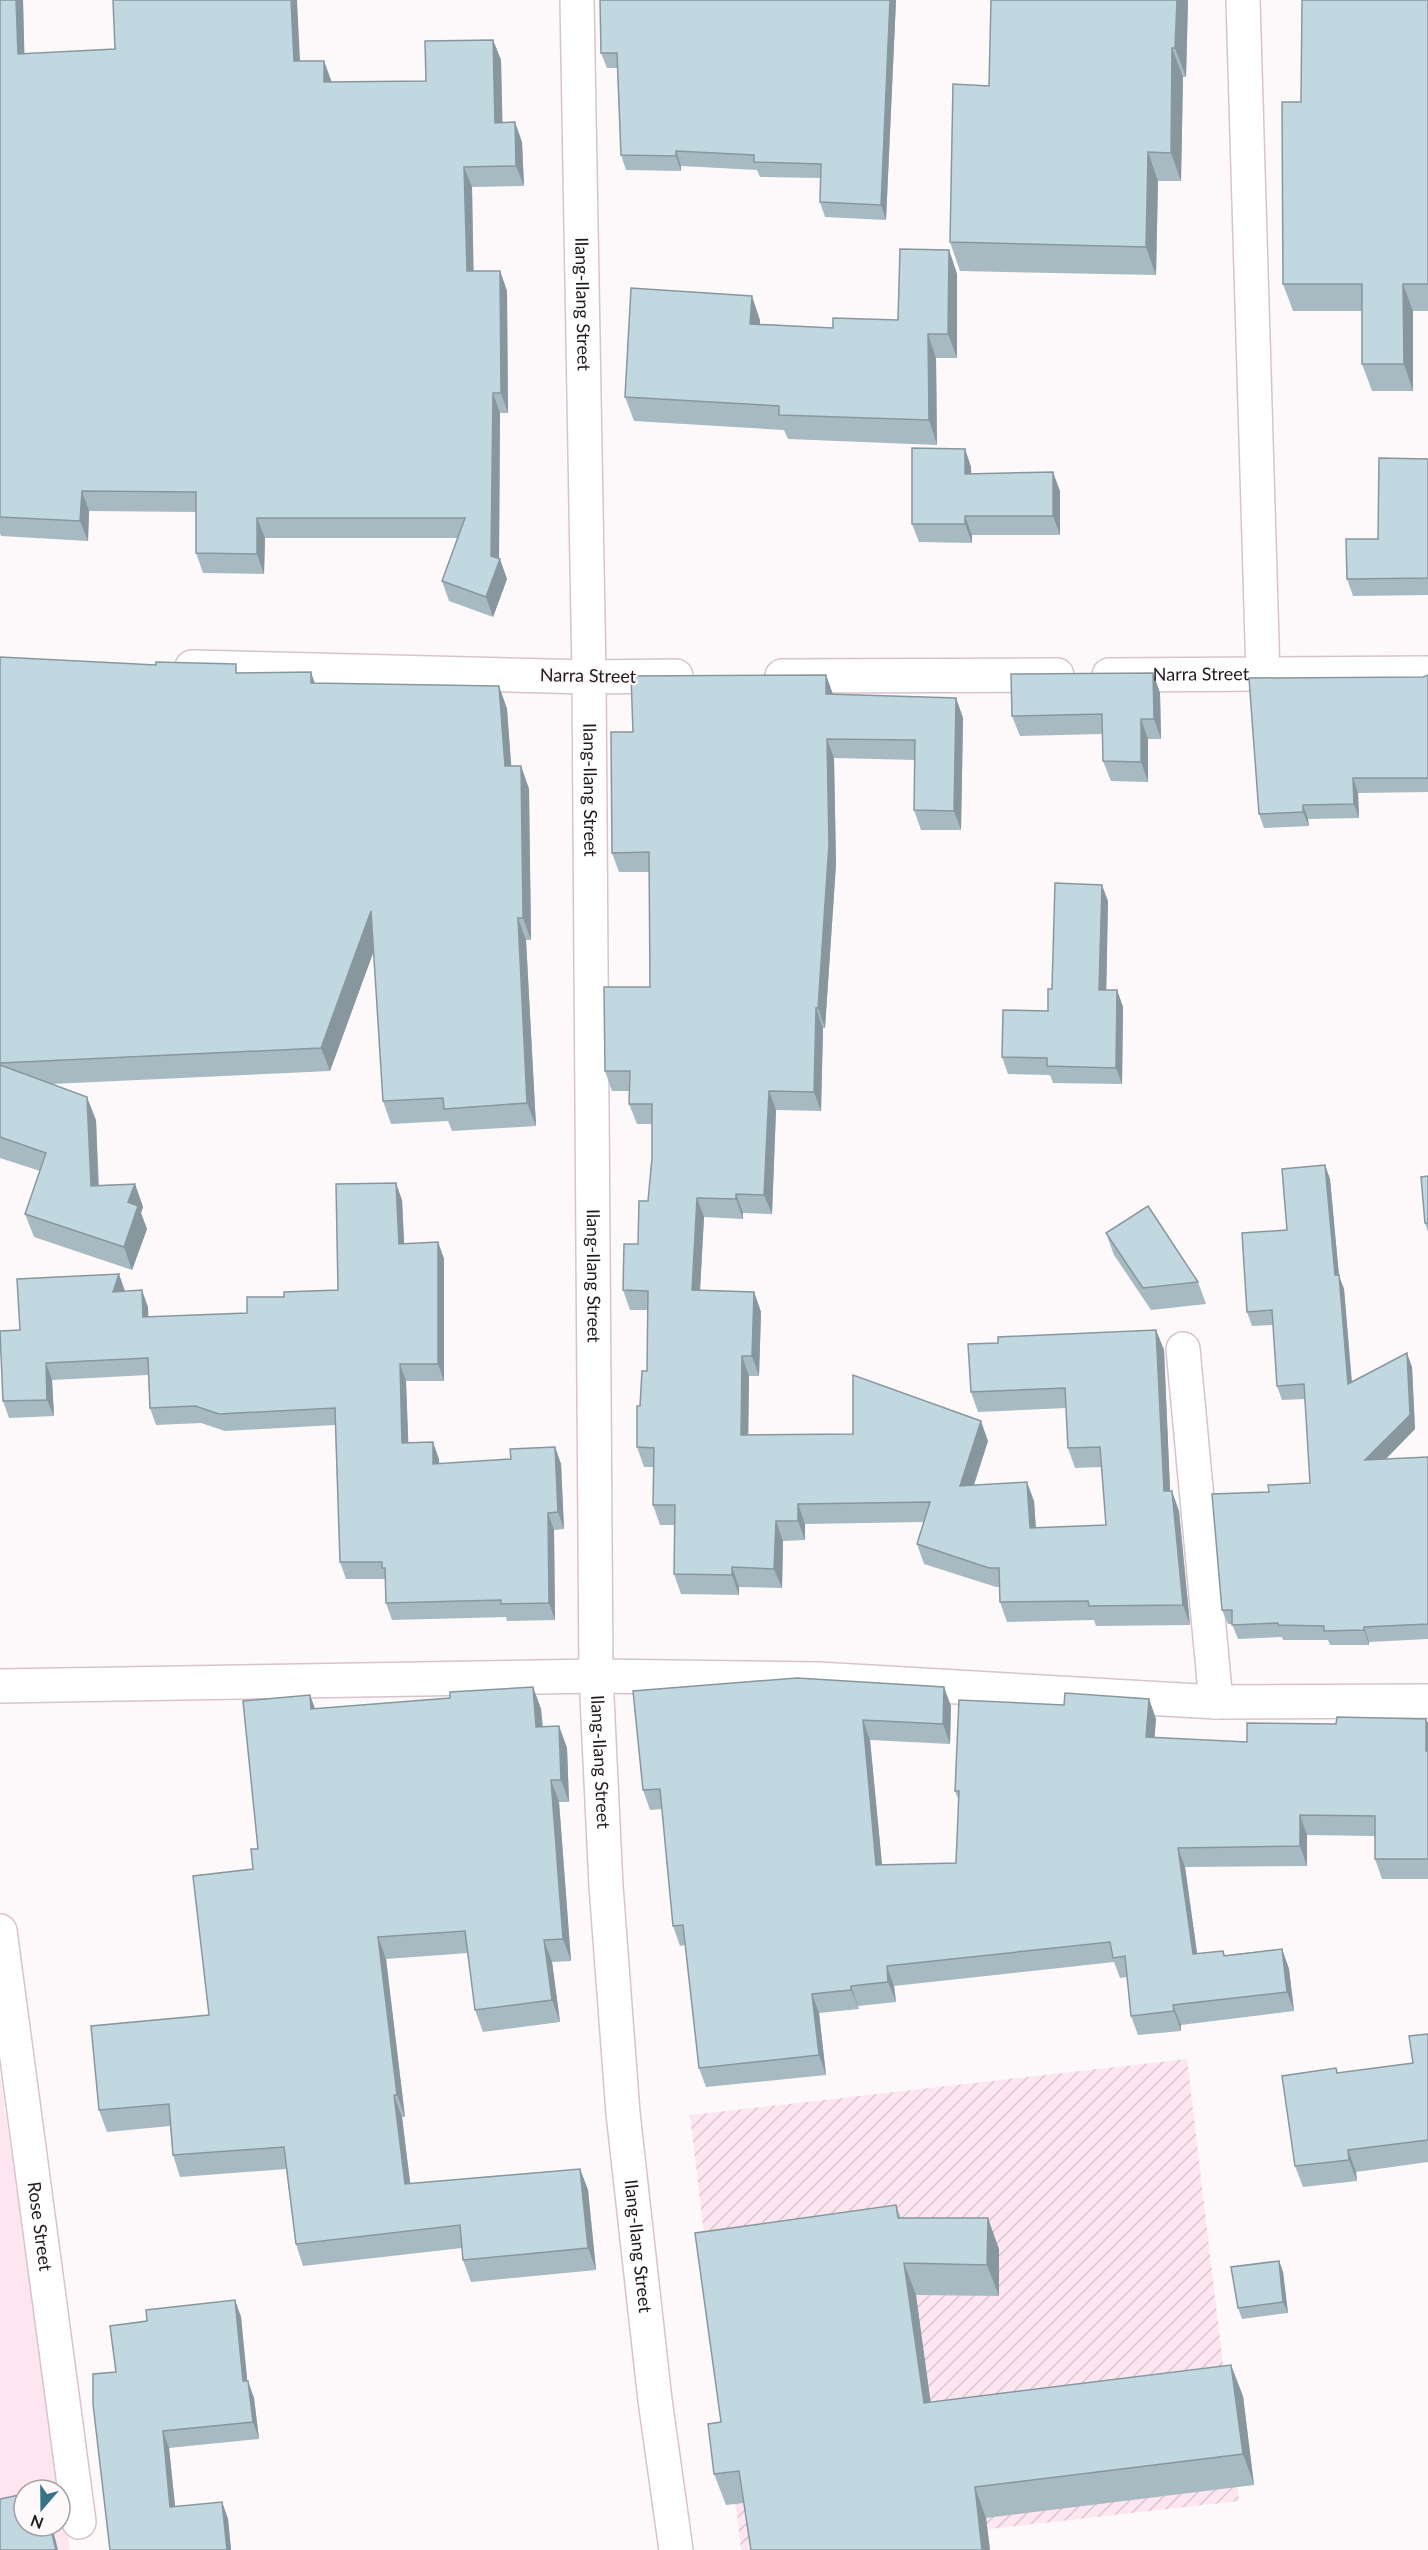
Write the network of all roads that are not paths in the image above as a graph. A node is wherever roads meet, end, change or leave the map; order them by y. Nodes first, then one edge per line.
1 (577, 0) edge
2 (1243, 0) edge
3 (165, 666) edge
4 (1428, 673) edge
5 (1263, 675) junction
6 (707, 676) edge
7 (755, 676) edge
8 (589, 677) junction
9 (1183, 1349) dead end
10 (596, 1676) junction
11 (0, 1686) edge
12 (1428, 1701) edge
13 (1216, 1702) junction
14 (0, 1932) edge
15 (78, 2522) dead end
16 (676, 2550) edge

1 - 8 street, Ilang-Ilang Street
2 - 5 street
3 - 8 street, Narra Street
4 - 5 street, Narra Street
5 - 7 street, Narra Street
6 - 8 street, Narra Street
8 - 10 street, Ilang-Ilang Street
9 - 13 street
10 - 11 street
10 - 13 street
10 - 16 street, Ilang-Ilang Street
12 - 13 street
14 - 15 street, Rose Street

